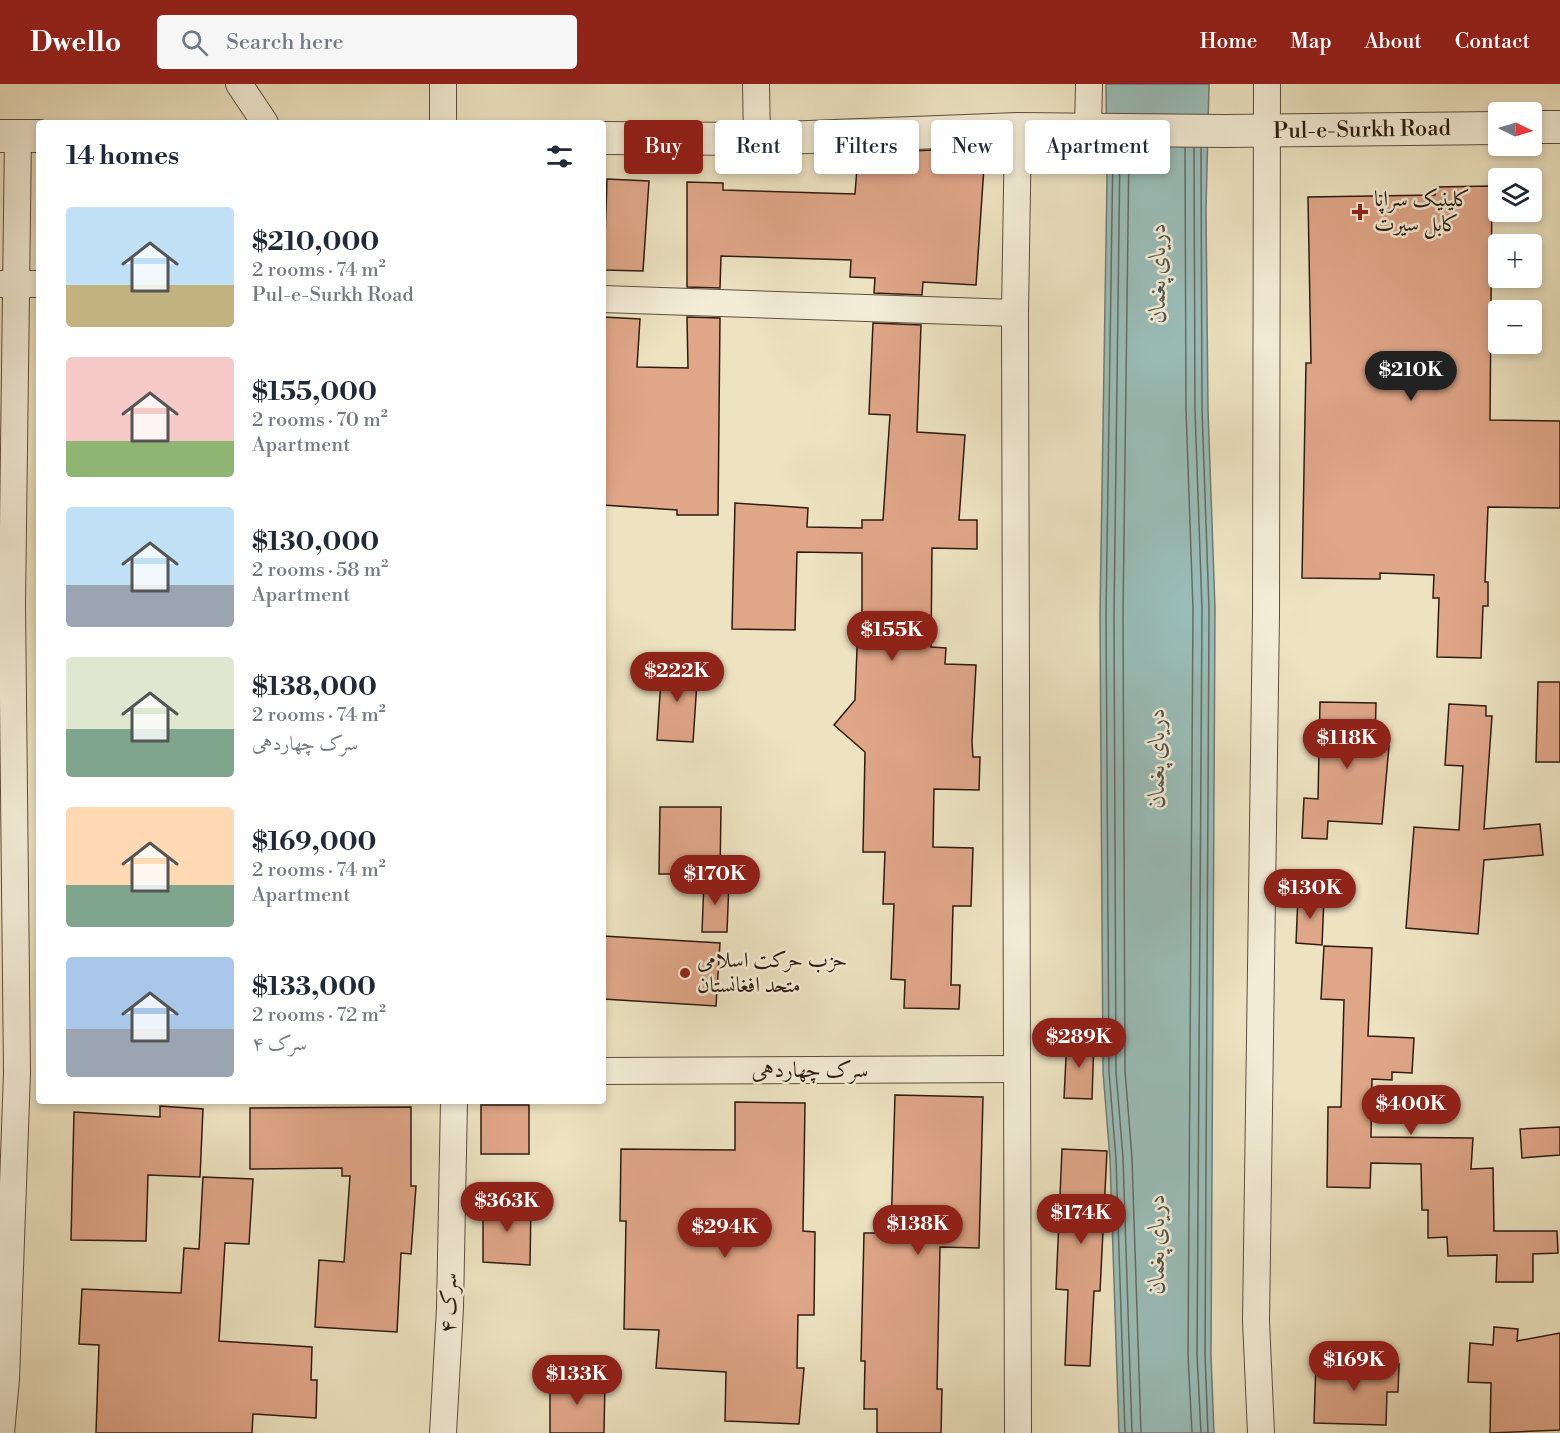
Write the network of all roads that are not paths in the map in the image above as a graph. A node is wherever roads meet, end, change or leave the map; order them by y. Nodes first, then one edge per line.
1 (239, 84) edge
2 (443, 84) edge
3 (756, 84) edge
4 (1089, 84) edge
5 (1268, 84) edge
6 (263, 120) edge
7 (443, 120) edge
8 (757, 120) edge
9 (1091, 120) edge
10 (1560, 127) edge
11 (1488, 128) edge
12 (1542, 128) edge
13 (1018, 129) junction
14 (1025, 129) edge
15 (1170, 131) edge
16 (1267, 131) junction
17 (19, 136) edge
18 (802, 137) edge
19 (606, 138) edge
20 (715, 139) edge
21 (19, 284) edge
22 (606, 299) edge
23 (1015, 313) junction
24 (1016, 1069) junction
25 (606, 1071) edge
26 (19, 1073) edge
27 (454, 1104) edge
28 (1, 1433) edge
29 (443, 1433) edge
30 (1018, 1433) edge
31 (1261, 1433) edge

1 - 6 street
2 - 7 street
3 - 8 street
4 - 9 street
5 - 16 street
10 - 12 street
11 - 16 street, Pul-e-Surkh Road
13 - 14 street
13 - 18 street
13 - 23 street
15 - 16 street, Pul-e-Surkh Road
16 - 31 street
17 - 21 street
19 - 20 street
21 - 26 street
22 - 23 street
23 - 24 street
24 - 25 street, سرک چهاردهی
24 - 30 street
26 - 28 street
27 - 29 street, سرک ۴

